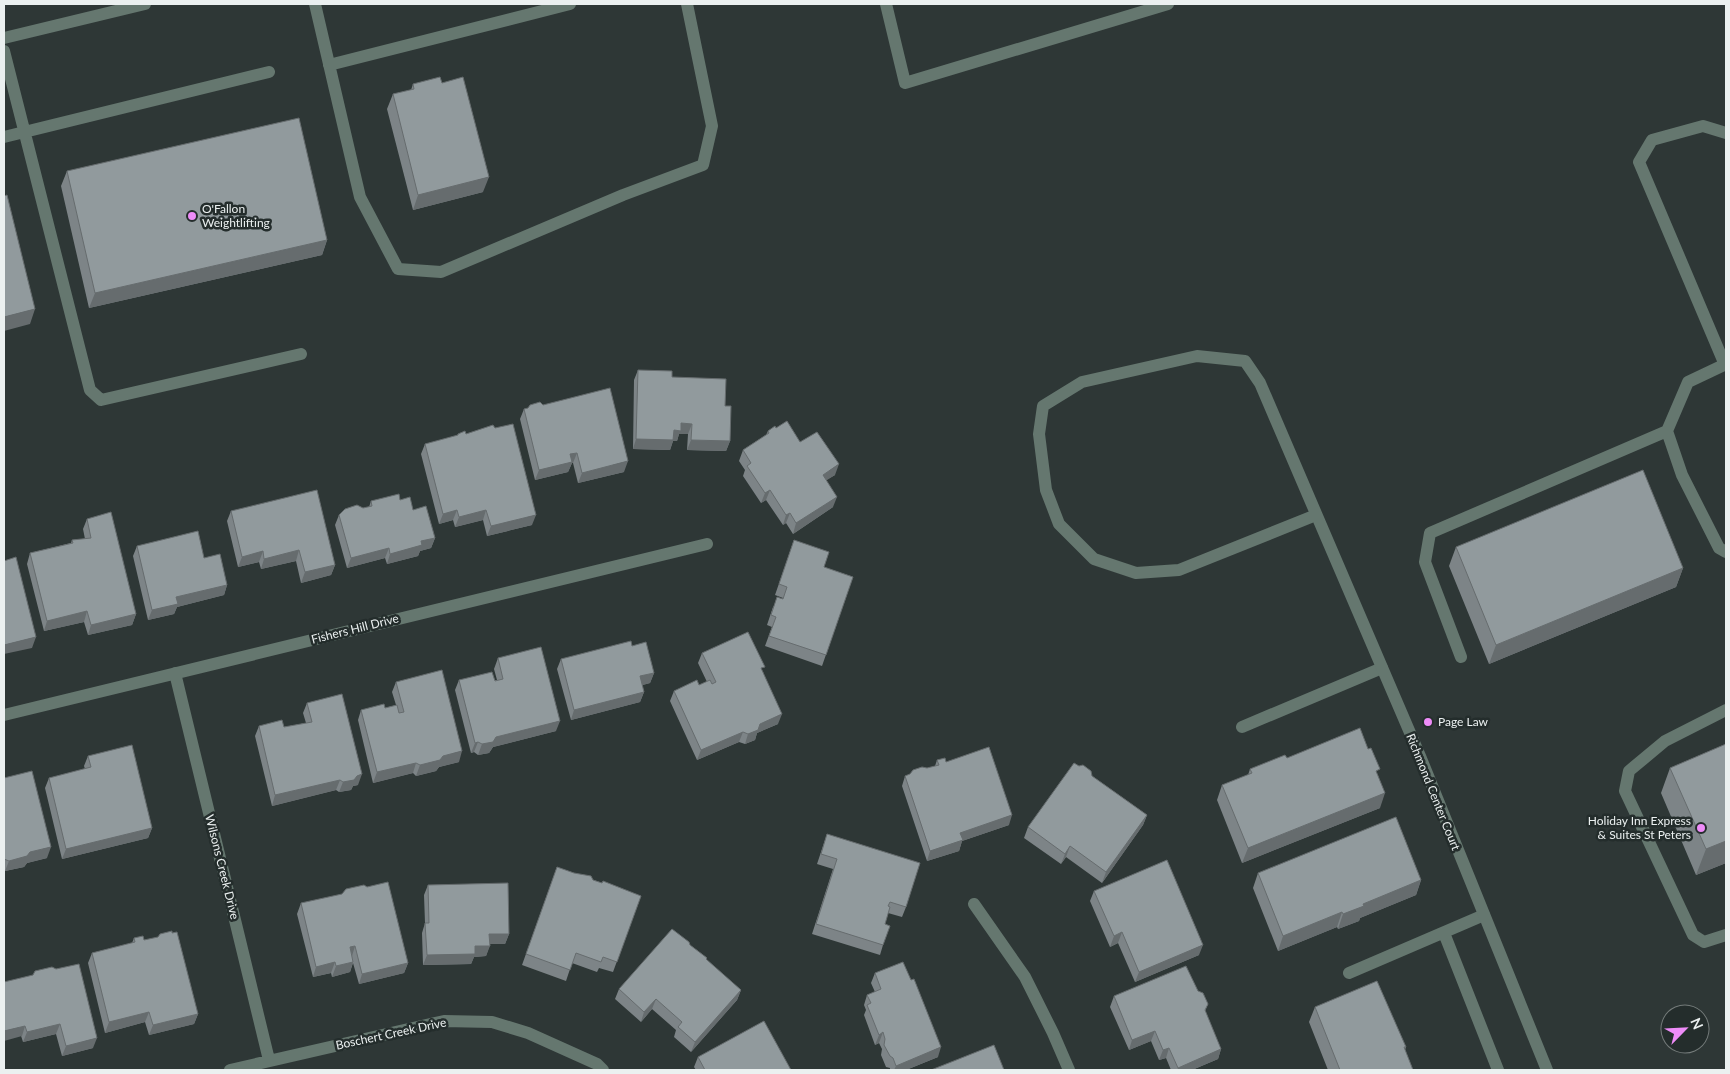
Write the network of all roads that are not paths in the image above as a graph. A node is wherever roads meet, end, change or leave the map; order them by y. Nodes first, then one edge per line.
1 (145, 4) edge
2 (315, 4) edge
3 (570, 4) edge
4 (687, 4) edge
5 (886, 4) edge
6 (1168, 4) edge
7 (4, 38) edge
8 (4, 51) edge
9 (330, 65) junction
10 (269, 72) dead end
11 (24, 132) junction
12 (1726, 133) edge
13 (4, 138) edge
14 (301, 354) dead end
15 (1726, 365) edge
16 (1667, 431) junction
17 (1316, 515) junction
18 (707, 544) dead end
19 (1726, 552) edge
20 (1461, 656) dead end
21 (1382, 668) junction
22 (175, 674) junction
23 (1726, 710) edge
24 (4, 715) edge
25 (1242, 727) dead end
26 (974, 904) dead end
27 (1484, 915) junction
28 (1444, 933) junction
29 (1726, 935) edge
30 (1349, 973) dead end
31 (269, 1060) junction
32 (230, 1070) edge
33 (604, 1070) edge
34 (1069, 1070) edge
35 (1498, 1070) edge
36 (1547, 1070) edge

1 - 7 street
2 - 9 street
3 - 9 street
4 - 9 street
5 - 6 street
8 - 11 street
10 - 11 street
11 - 13 street
11 - 14 street
12 - 15 street
15 - 16 street
16 - 19 street
16 - 20 street
17 - 17 street, Richmond Center Court
17 - 21 street, Richmond Center Court
18 - 22 street, Fishers Hill Drive
21 - 25 street
21 - 27 street, Richmond Center Court
22 - 24 street, Fishers Hill Drive
22 - 31 street, Wilsons Creek Drive
23 - 29 street
26 - 34 street
27 - 28 street
27 - 36 street, Richmond Center Court
28 - 30 street
28 - 35 street
31 - 32 street, Boschert Creek Drive
31 - 33 street, Boschert Creek Drive

